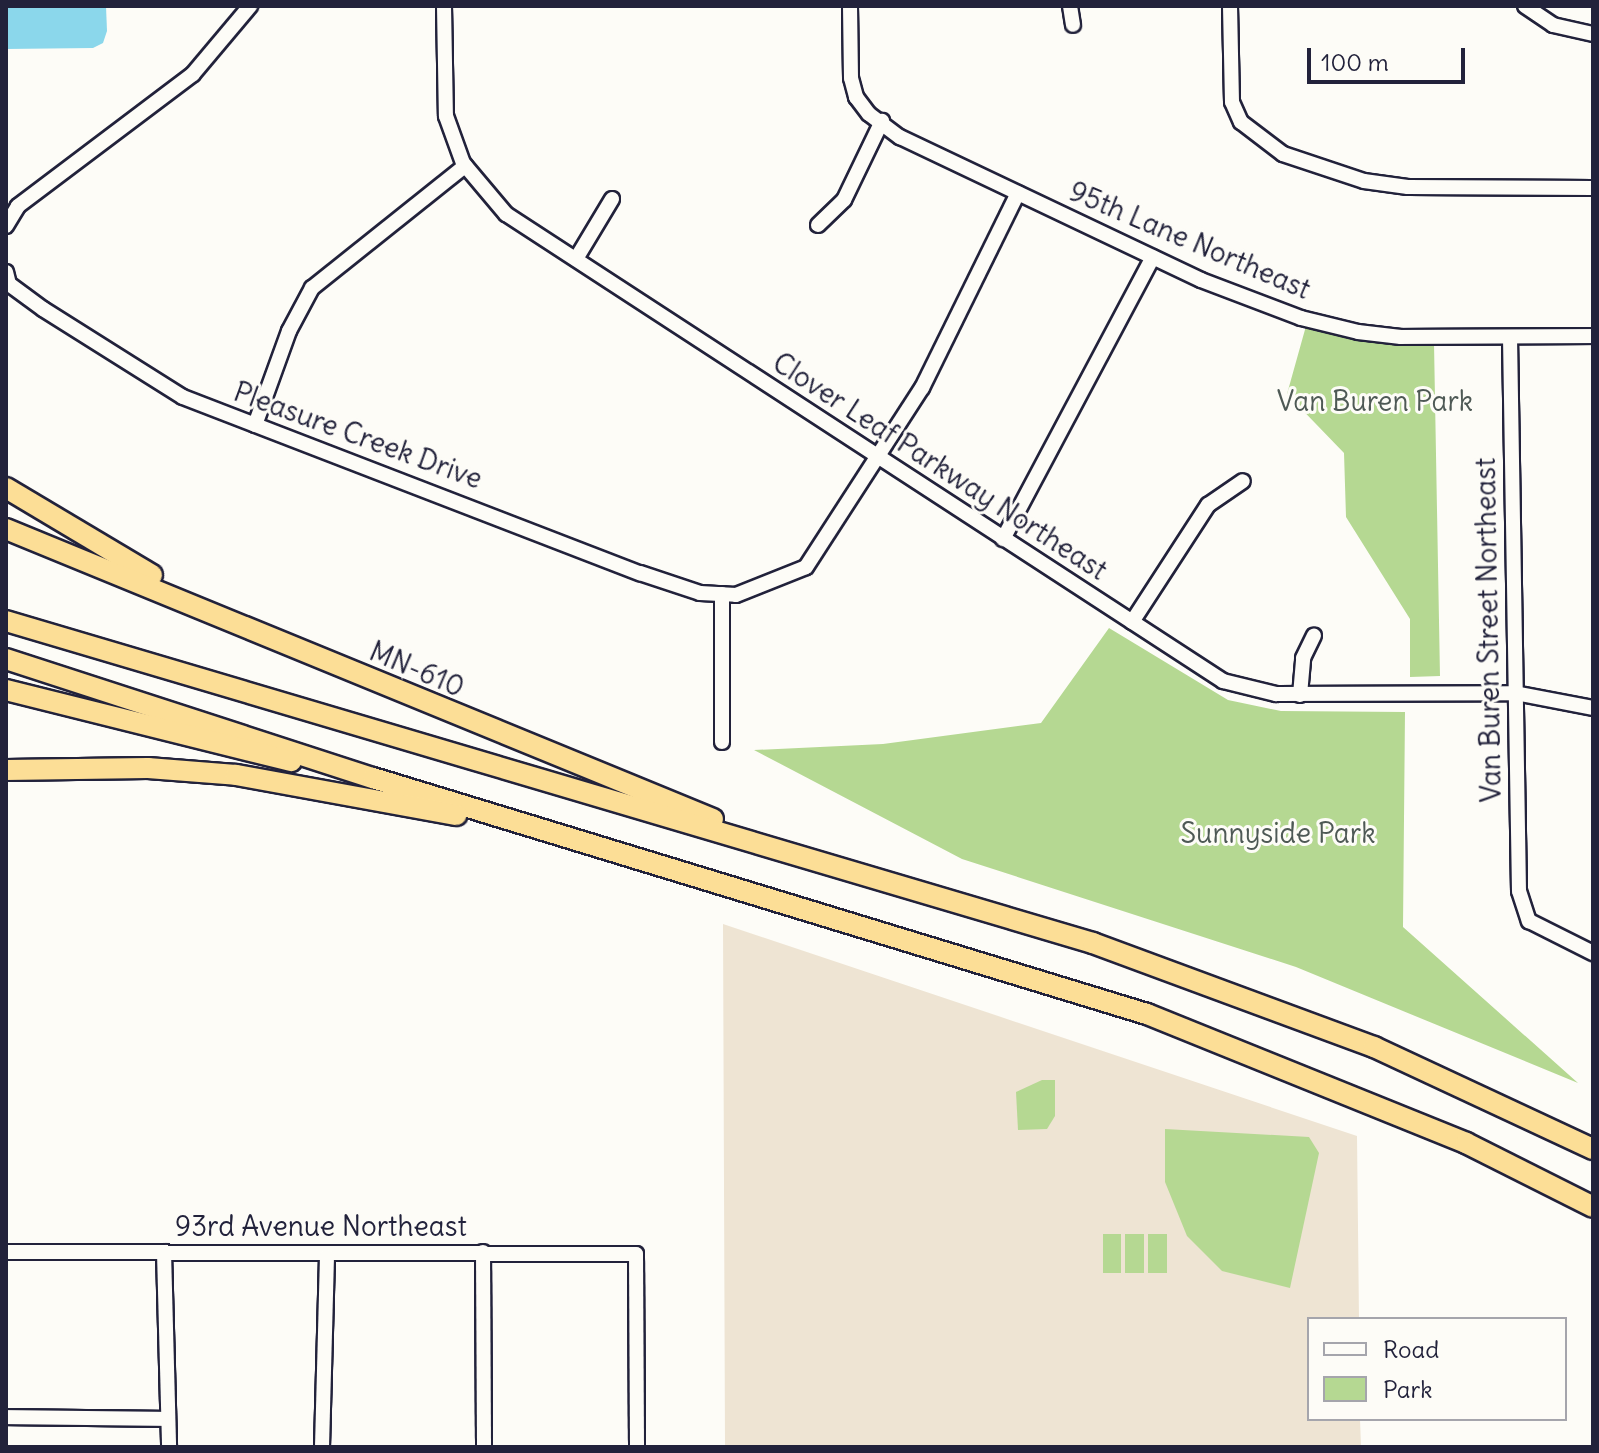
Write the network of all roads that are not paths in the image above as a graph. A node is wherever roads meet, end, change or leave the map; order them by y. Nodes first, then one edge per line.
1 (250, 6) edge
2 (444, 6) edge
3 (850, 6) edge
4 (1070, 6) edge
5 (1230, 6) edge
6 (1525, 6) edge
7 (1073, 25) dead end
8 (1593, 34) edge
9 (882, 121) junction
10 (465, 166) junction
11 (1425, 175) dead end
12 (1442, 186) junction
13 (1593, 188) edge
14 (1018, 193) junction
15 (612, 199) dead end
16 (818, 225) dead end
17 (6, 226) edge
18 (1153, 257) junction
19 (576, 259) junction
20 (6, 272) edge
21 (1593, 336) edge
22 (1510, 337) junction
23 (255, 425) junction
24 (875, 456) junction
25 (1243, 481) dead end
26 (6, 488) edge
27 (6, 529) edge
28 (1003, 539) junction
29 (722, 594) junction
30 (218, 613) junction
31 (6, 621) edge
32 (1132, 622) junction
33 (1314, 635) dead end
34 (6, 659) edge
35 (6, 690) edge
36 (1515, 693) junction
37 (1300, 695) junction
38 (1593, 708) edge
39 (722, 742) dead end
40 (6, 772) edge
41 (373, 778) junction
42 (593, 845) junction
43 (808, 855) junction
44 (1593, 953) edge
45 (1593, 1149) edge
46 (1593, 1207) edge
47 (6, 1252) edge
48 (164, 1252) junction
49 (483, 1252) junction
50 (327, 1256) junction
51 (6, 1417) edge
52 (167, 1419) junction
53 (169, 1447) edge
54 (322, 1447) edge
55 (484, 1447) edge
56 (637, 1447) edge

1 - 17 street
2 - 10 street, Clover Leaf Parkway Northeast
3 - 9 street, 95th Lane Northeast
4 - 7 street
5 - 12 street
6 - 8 street
9 - 14 street, 95th Lane Northeast
9 - 16 street
10 - 19 street, Clover Leaf Parkway Northeast
10 - 23 street
11 - 12 street
12 - 13 street
14 - 18 street, 95th Lane Northeast
14 - 24 street
15 - 19 street
18 - 22 street, 95th Lane Northeast
18 - 28 street
19 - 24 street, Clover Leaf Parkway Northeast
20 - 23 street, Pleasure Creek Drive
21 - 22 street, 95th Lane Northeast
22 - 36 street, Van Buren Street Northeast
23 - 29 street, Pleasure Creek Drive
24 - 28 street, Clover Leaf Parkway Northeast
24 - 29 street
25 - 32 street
26 - 30 highway
27 - 30 highway, MN-610
28 - 32 street, Clover Leaf Parkway Northeast
29 - 39 street
30 - 43 highway, MN-610
31 - 43 highway
32 - 37 street, Clover Leaf Parkway Northeast
33 - 37 street
34 - 41 highway
35 - 41 highway
36 - 37 street, Clover Leaf Parkway Northeast
36 - 38 street, Clover Leaf Parkway Northeast
36 - 44 street, Van Buren Street Northeast
40 - 42 highway
41 - 42 highway
42 - 46 highway
43 - 45 highway
47 - 48 street, 93rd Avenue Northeast
48 - 50 street, 93rd Avenue Northeast
48 - 52 street
49 - 50 street, 93rd Avenue Northeast
49 - 55 street
49 - 56 street, 93rd Avenue Northeast
50 - 54 street
51 - 52 street
52 - 53 street

